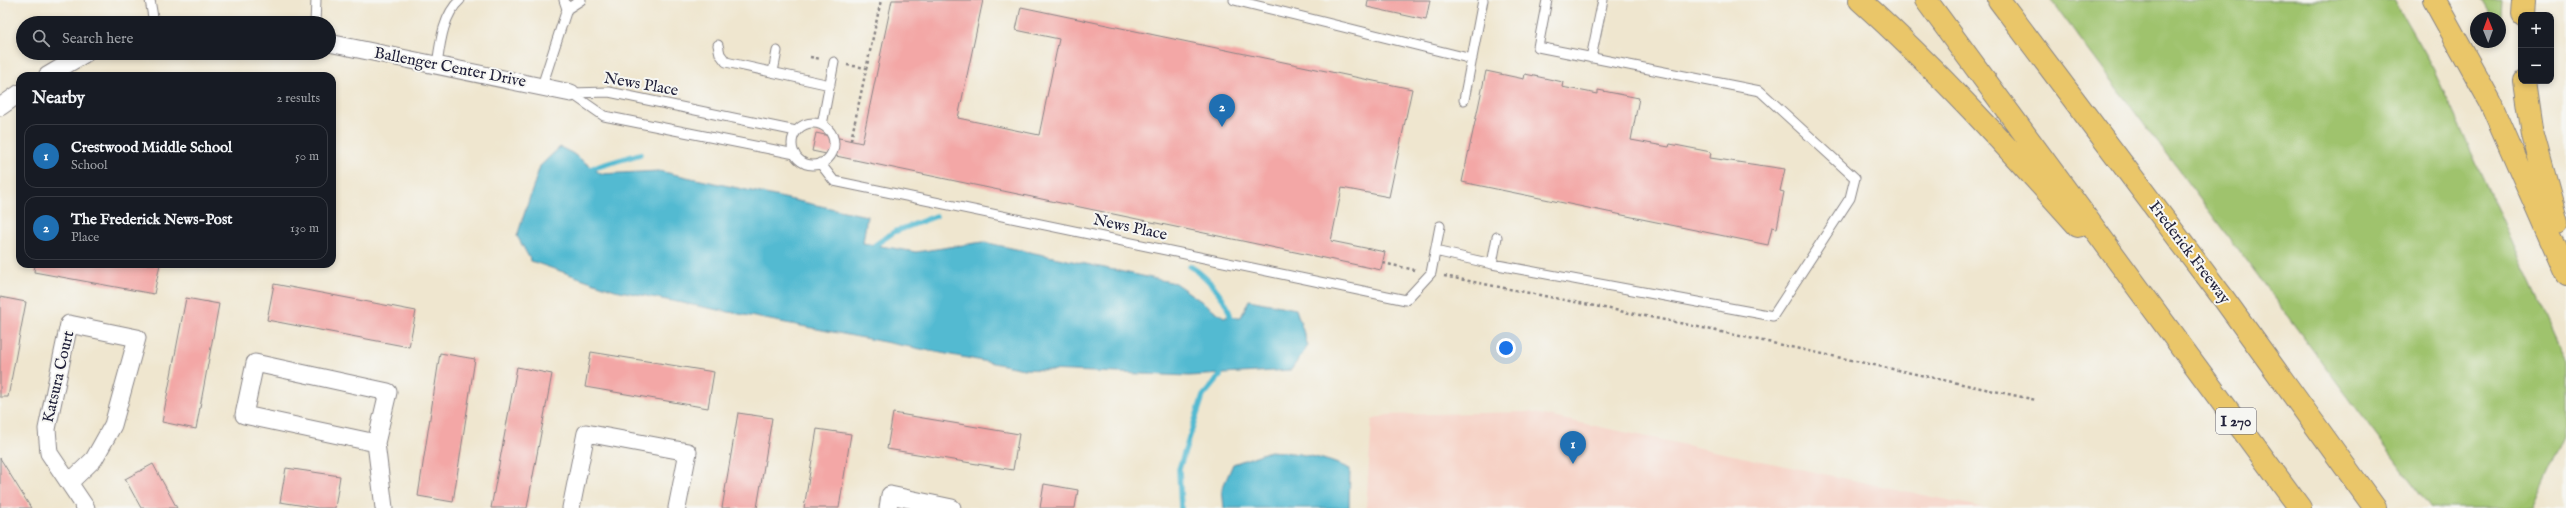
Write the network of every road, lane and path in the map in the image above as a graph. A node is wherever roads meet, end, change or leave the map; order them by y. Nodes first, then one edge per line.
1 (150, 0) edge
2 (316, 0) edge
3 (460, 0) edge
4 (564, 0) edge
5 (581, 0) edge
6 (880, 0) edge
7 (1234, 0) edge
8 (1483, 0) edge
9 (1547, 0) edge
10 (1603, 0) edge
11 (1860, 0) edge
12 (1926, 0) edge
13 (1999, 0) edge
14 (2434, 0) edge
15 (2524, 0) edge
16 (567, 9) junction
17 (2523, 12) edge
18 (153, 16) edge
19 (315, 16) edge
20 (336, 44) edge
21 (718, 45) dead end
22 (777, 51) dead end
23 (1591, 58) junction
24 (1472, 59) junction
25 (74, 60) edge
26 (834, 62) dead end
27 (437, 65) junction
28 (54, 72) edge
29 (773, 72) junction
30 (2526, 84) edge
31 (830, 85) junction
32 (542, 86) junction
33 (571, 93) junction
34 (16, 96) edge
35 (1464, 100) dead end
36 (0, 107) edge
37 (822, 125) junction
38 (796, 131) junction
39 (851, 140) dead end
40 (795, 154) junction
41 (820, 163) junction
42 (1440, 226) dead end
43 (1497, 236) dead end
44 (1435, 251) junction
45 (2566, 252) edge
46 (1383, 263) dead end
47 (1492, 264) junction
48 (1431, 273) junction
49 (2566, 274) edge
50 (2173, 333) junction
51 (2036, 400) dead end
52 (376, 443) junction
53 (70, 482) junction
54 (86, 508) edge
55 (384, 508) edge
56 (571, 508) edge
57 (677, 508) edge
58 (888, 508) edge
59 (952, 508) edge
60 (2300, 508) edge
61 (2375, 508) edge

1 - 18 lane
2 - 19 lane
3 - 27 lane
4 - 16 lane
5 - 16 lane
6 - 39 path
7 - 24 lane
8 - 24 lane
9 - 23 lane
10 - 23 lane
11 - 50 highway
12 - 50 highway
13 - 61 highway, Frederick Freeway
14 - 49 highway
15 - 17 highway
16 - 32 lane
20 - 27 street, Ballenger Center Drive
21 - 29 lane
22 - 29 lane
23 - 47 lane
24 - 35 lane
25 - 28 street
26 - 31 lane
27 - 32 street, Ballenger Center Drive
29 - 31 lane
30 - 45 highway
31 - 37 lane
32 - 33 street, Ballenger Center Drive
33 - 38 lane, News Place
33 - 40 lane, News Place
34 - 36 street
37 - 38 lane
37 - 41 lane
38 - 40 lane
40 - 41 lane
41 - 48 lane, News Place
42 - 44 lane
43 - 47 lane
44 - 47 lane
44 - 48 lane
46 - 48 path
48 - 51 path
50 - 60 highway, I 270
52 - 52 street
52 - 55 street
53 - 53 street, Katsura Court
53 - 54 street, Katsura Court
56 - 57 street
58 - 59 street

